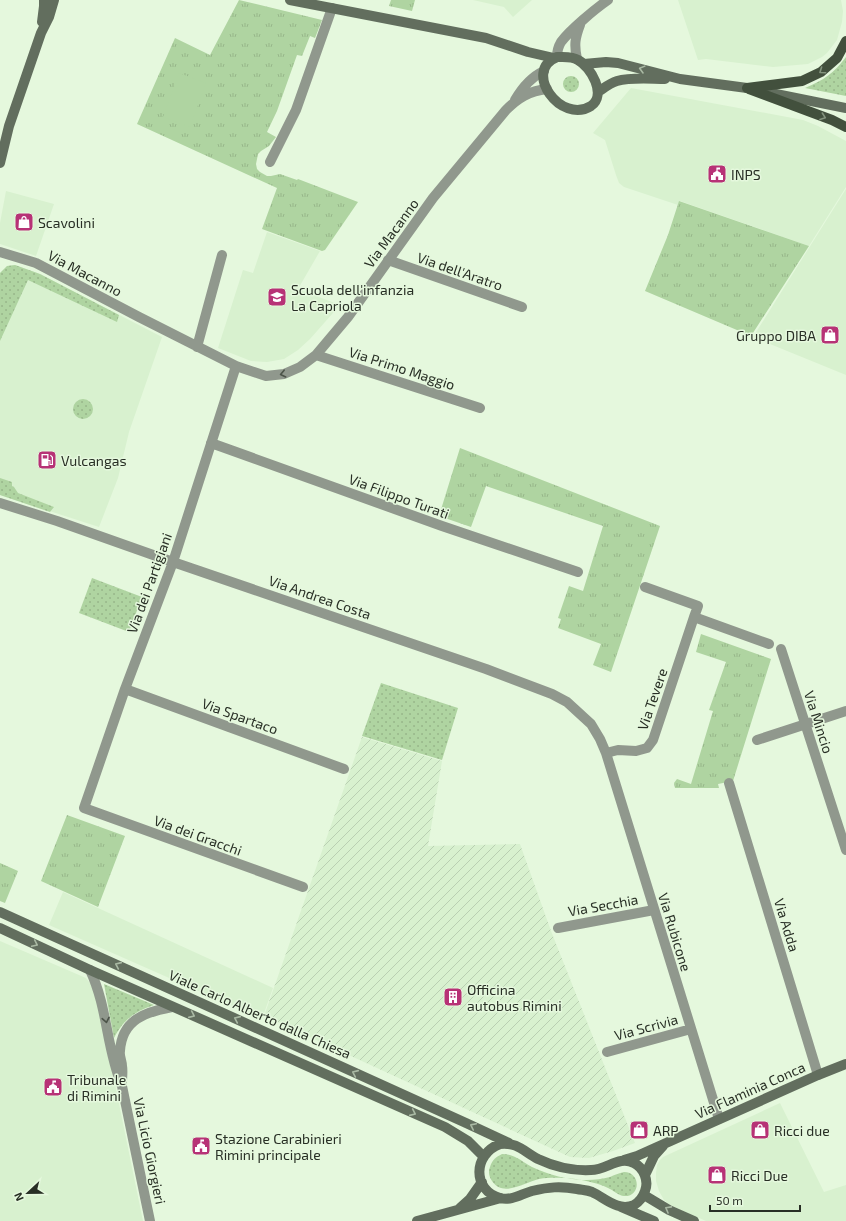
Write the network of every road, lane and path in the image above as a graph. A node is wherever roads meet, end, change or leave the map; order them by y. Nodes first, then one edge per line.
1 (44, 0) edge
2 (54, 0) edge
3 (290, 0) edge
4 (608, 0) edge
5 (332, 8) junction
6 (580, 23) junction
7 (41, 33) junction
8 (846, 41) edge
9 (528, 52) junction
10 (556, 58) junction
11 (581, 62) junction
12 (544, 69) junction
13 (680, 79) junction
14 (747, 88) junction
15 (547, 89) junction
16 (598, 92) junction
17 (514, 102) junction
18 (846, 108) edge
19 (846, 127) edge
20 (270, 162) dead end
21 (0, 163) edge
22 (0, 252) edge
23 (222, 255) dead end
24 (388, 260) junction
25 (522, 307) dead end
26 (197, 347) junction
27 (316, 354) junction
28 (236, 366) junction
29 (480, 408) dead end
30 (211, 443) junction
31 (0, 503) edge
32 (173, 562) junction
33 (578, 572) dead end
34 (645, 587) dead end
35 (694, 617) junction
36 (769, 644) dead end
37 (781, 649) dead end
38 (125, 689) junction
39 (846, 711) edge
40 (805, 724) junction
41 (756, 740) dead end
42 (606, 753) junction
43 (344, 768) dead end
44 (729, 783) dead end
45 (84, 808) joint
46 (846, 850) edge
47 (303, 887) dead end
48 (654, 910) junction
49 (0, 912) edge
50 (0, 928) edge
51 (558, 928) dead end
52 (90, 970) junction
53 (172, 1007) junction
54 (692, 1029) junction
55 (607, 1052) dead end
56 (846, 1064) edge
57 (818, 1075) junction
58 (122, 1086) junction
59 (399, 1092) junction
60 (394, 1104) junction
61 (719, 1119) junction
62 (666, 1143) junction
63 (509, 1144) junction
64 (484, 1156) junction
65 (624, 1160) junction
66 (645, 1175) junction
67 (482, 1182) junction
68 (644, 1195) junction
69 (501, 1198) junction
70 (621, 1207) junction
71 (458, 1210) junction
72 (430, 1220) edge
73 (150, 1221) edge
74 (416, 1221) edge
75 (654, 1221) edge
76 (694, 1221) edge

1 - 7 main road
2 - 7 main road
3 - 5 main road
4 - 6 street
5 - 9 main road
5 - 20 street
6 - 10 street
6 - 11 street
7 - 21 main road
8 -> 14 main road
9 - 10 main road
9 - 12 main road
10 - 11 main road
10 - 12 main road
13 -> 11 main road
11 - 16 main road
12 - 15 main road
12 - 17 street, Via Macanno
13 - 14 main road
13 - 16 main road
14 - 18 main road
14 -> 19 main road
15 - 16 main road
15 - 17 street, Via Macanno
17 - 24 street, Via Macanno
22 - 26 street, Via Macanno
23 - 26 street
24 - 25 street, Via dell'Aratro
24 - 27 street, Via Macanno
26 - 28 street, Via Macanno
27 -> 28 street, Via Macanno
27 - 29 street, Via Primo Maggio
28 - 30 street, Via dei Partigiani
30 - 32 street, Via dei Partigiani
30 - 33 street, Via Filippo Turati
31 - 32 street, Via Andrea Costa
32 - 38 street, Via dei Partigiani
32 - 42 street, Via Andrea Costa
34 - 35 street
35 - 36 street
35 - 42 street, Via Tevere
37 - 40 street, Via Mincio
38 - 43 street, Via Spartaco
38 - 45 street, Via dei Partigiani
39 - 40 street
40 - 41 street
40 - 46 street, Via Mincio
42 - 48 street, Via Rubicone
44 - 57 street, Via Adda
45 - 47 street, Via dei Gracchi
48 - 51 street, Via Secchia
48 - 54 street, Via Rubicone
59 -> 49 main road, Viale Carlo Alberto dalla Chiesa
50 -> 52 main road, Viale Carlo Alberto dalla Chiesa
52 - 53 main road, Viale Carlo Alberto dalla Chiesa
52 -> 58 street, Via Licio Giorgieri
53 - 58 street, Via Licio Giorgieri
53 -> 60 main road, Viale Carlo Alberto dalla Chiesa
54 - 55 street, Via Scrivia
54 - 61 street, Via Rubicone
56 - 57 main road, Via Flaminia Conca
57 - 61 main road, Via Flaminia Conca
58 - 73 street, Via Licio Giorgieri
59 - 60 street
63 -> 59 main road, Viale Carlo Alberto dalla Chiesa
60 -> 64 main road, Viale Carlo Alberto dalla Chiesa
61 - 62 main road, Via Flaminia Conca
62 - 65 main road, Via Flaminia Conca
62 - 66 main road, Via Flaminia Conca
63 - 64 main road
63 - 65 main road, Viale Carlo Alberto dalla Chiesa
64 - 67 main road
65 - 66 main road
66 - 68 main road
67 - 69 main road
67 - 71 main road
68 - 70 main road
76 -> 68 main road
69 - 70 main road
69 - 71 main road
70 - 75 main road
71 - 72 main road
72 - 74 main road

